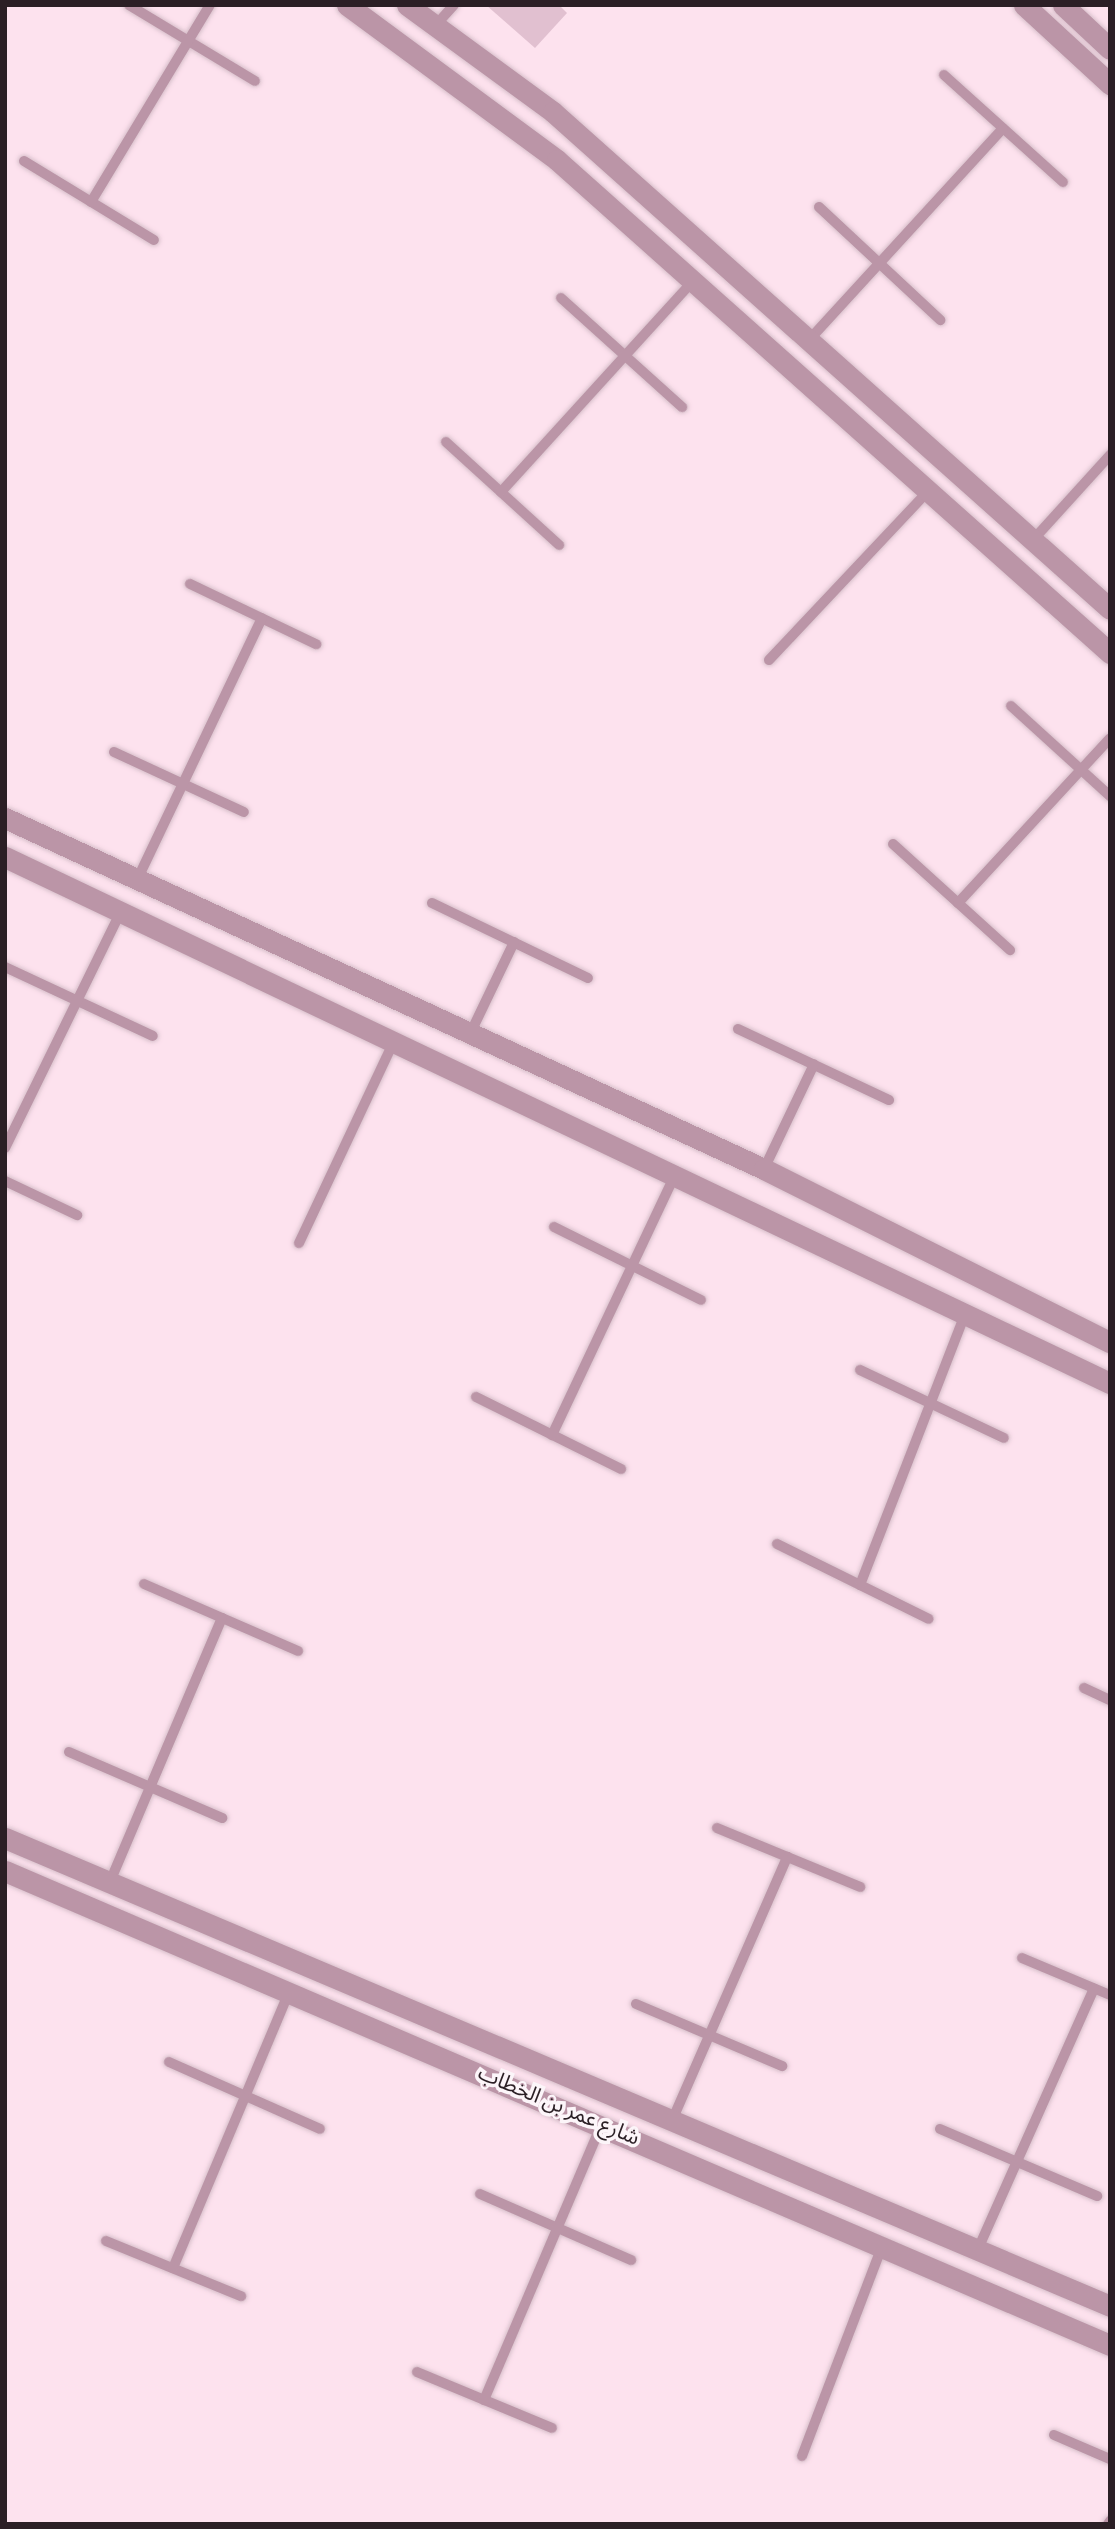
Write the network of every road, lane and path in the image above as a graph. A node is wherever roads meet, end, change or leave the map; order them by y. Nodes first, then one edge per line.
1 (130, 5) edge
2 (210, 5) edge
3 (347, 5) edge
4 (407, 5) edge
5 (454, 5) edge
6 (1024, 5) edge
7 (1062, 5) edge
8 (435, 26) junction
9 (188, 41) junction
10 (1110, 49) edge
11 (491, 66) junction
12 (944, 75) dead end
13 (255, 81) dead end
14 (1110, 84) edge
15 (470, 93) junction
16 (1003, 128) junction
17 (24, 162) dead end
18 (1063, 182) dead end
19 (91, 202) junction
20 (819, 207) dead end
21 (154, 240) dead end
22 (879, 263) junction
23 (693, 281) junction
24 (561, 298) dead end
25 (940, 320) dead end
26 (809, 341) junction
27 (625, 356) junction
28 (682, 407) dead end
29 (446, 442) dead end
30 (1110, 454) edge
31 (928, 491) junction
32 (501, 492) junction
33 (1033, 540) junction
34 (559, 545) dead end
35 (190, 584) dead end
36 (1110, 608) edge
37 (262, 618) junction
38 (316, 644) dead end
39 (1110, 653) edge
40 (769, 660) dead end
41 (1011, 706) dead end
42 (1110, 738) edge
43 (114, 752) dead end
44 (1080, 769) junction
45 (183, 784) junction
46 (1110, 796) edge
47 (244, 812) dead end
48 (5, 818) edge
49 (893, 844) dead end
50 (5, 857) edge
51 (136, 880) junction
52 (432, 902) dead end
53 (958, 903) junction
54 (121, 911) junction
55 (514, 942) junction
56 (1010, 950) dead end
57 (5, 967) edge
58 (588, 978) dead end
59 (77, 1000) junction
60 (738, 1028) dead end
61 (470, 1034) junction
62 (153, 1035) dead end
63 (395, 1039) junction
64 (814, 1064) junction
65 (889, 1100) dead end
66 (5, 1148) edge
67 (764, 1170) junction
68 (676, 1172) junction
69 (5, 1181) edge
70 (76, 1215) dead end
71 (554, 1227) dead end
72 (299, 1243) dead end
73 (632, 1265) junction
74 (701, 1300) dead end
75 (965, 1314) junction
76 (1110, 1342) edge
77 (860, 1370) dead end
78 (1110, 1383) edge
79 (477, 1397) dead end
80 (931, 1403) junction
81 (552, 1435) junction
82 (1004, 1438) dead end
83 (621, 1469) dead end
84 (777, 1544) dead end
85 (144, 1584) dead end
86 (860, 1585) junction
87 (222, 1618) junction
88 (929, 1619) dead end
89 (298, 1651) dead end
90 (1084, 1688) dead end
91 (1110, 1700) edge
92 (69, 1752) dead end
93 (151, 1787) junction
94 (222, 1818) dead end
95 (717, 1828) dead end
96 (5, 1838) edge
97 (787, 1857) junction
98 (5, 1871) edge
99 (109, 1884) junction
100 (860, 1887) dead end
101 (1022, 1958) dead end
102 (1094, 1989) junction
103 (290, 1990) junction
104 (1110, 1995) edge
105 (636, 2004) dead end
106 (710, 2036) junction
107 (169, 2062) dead end
108 (782, 2066) dead end
109 (246, 2096) junction
110 (674, 2116) junction
111 (603, 2123) junction
112 (320, 2129) dead end
113 (940, 2129) dead end
114 (1020, 2164) junction
115 (480, 2194) dead end
116 (1097, 2196) dead end
117 (558, 2228) junction
118 (106, 2241) dead end
119 (883, 2246) junction
120 (988, 2253) junction
121 (631, 2260) dead end
122 (173, 2268) junction
123 (985, 2289) junction
124 (241, 2296) dead end
125 (1110, 2306) edge
126 (1110, 2345) edge
127 (417, 2372) dead end
128 (484, 2400) junction
129 (552, 2428) dead end
130 (1054, 2435) dead end
131 (802, 2456) dead end
132 (1110, 2459) edge

1 - 9 lane
2 - 9 lane
3 - 15 street
4 - 8 street
5 - 8 lane
6 - 14 street
7 - 10 street
8 - 11 street
9 - 13 lane
9 - 19 lane
11 - 15 street
11 - 26 street
12 - 16 lane
15 - 23 street
16 - 18 lane
16 - 22 lane
17 - 19 lane
19 - 21 lane
20 - 22 lane
22 - 25 lane
22 - 26 lane
23 - 27 lane
23 - 31 street
24 - 27 lane
26 - 33 street
27 - 28 lane
27 - 32 lane
29 - 32 lane
30 - 33 lane
31 - 39 street
31 - 40 lane
32 - 34 lane
33 - 36 street
35 - 37 lane
37 - 38 lane
37 - 45 lane
41 - 44 lane
42 - 44 lane
43 - 45 lane
44 - 46 lane
44 - 53 lane
45 - 47 lane
45 - 51 lane
48 - 51 street
49 - 53 lane
50 - 54 street
51 - 61 street
52 - 55 lane
53 - 56 lane
54 - 59 lane
54 - 63 street
55 - 58 lane
55 - 61 lane
57 - 59 lane
59 - 62 lane
59 - 66 lane
60 - 64 lane
61 - 67 street
63 - 68 street
63 - 72 lane
64 - 65 lane
64 - 67 lane
67 - 76 street
68 - 73 lane
68 - 75 street
69 - 70 lane
71 - 73 lane
73 - 74 lane
73 - 81 lane
75 - 78 street
75 - 80 lane
77 - 80 lane
79 - 81 lane
80 - 82 lane
80 - 86 lane
81 - 83 lane
84 - 86 lane
85 - 87 lane
86 - 88 lane
87 - 89 lane
87 - 93 lane
90 - 91 lane
92 - 93 lane
93 - 94 lane
93 - 99 lane
95 - 97 lane
96 - 99 street, شارع عمر بن الخطاب
97 - 100 lane
97 - 106 lane
98 - 103 street, شارع عمر بن الخطاب
99 - 110 street, شارع عمر بن الخطاب
101 - 102 lane
102 - 104 lane
102 - 114 lane
103 - 109 lane
103 - 111 street, شارع عمر بن الخطاب
105 - 106 lane
106 - 108 lane
106 - 110 lane
107 - 109 lane
109 - 112 lane
109 - 122 lane
110 - 120 street, شارع عمر بن الخطاب
111 - 117 lane
111 - 119 street, شارع عمر بن الخطاب
113 - 114 lane
114 - 116 lane
114 - 120 lane
115 - 117 lane
117 - 121 lane
117 - 128 lane
118 - 122 lane
119 - 123 street, شارع عمر بن الخطاب
119 - 131 lane
120 - 123 street
120 - 125 street, شارع عمر بن الخطاب
122 - 124 lane
123 - 126 street, شارع عمر بن الخطاب
127 - 128 lane
128 - 129 lane
130 - 132 lane

